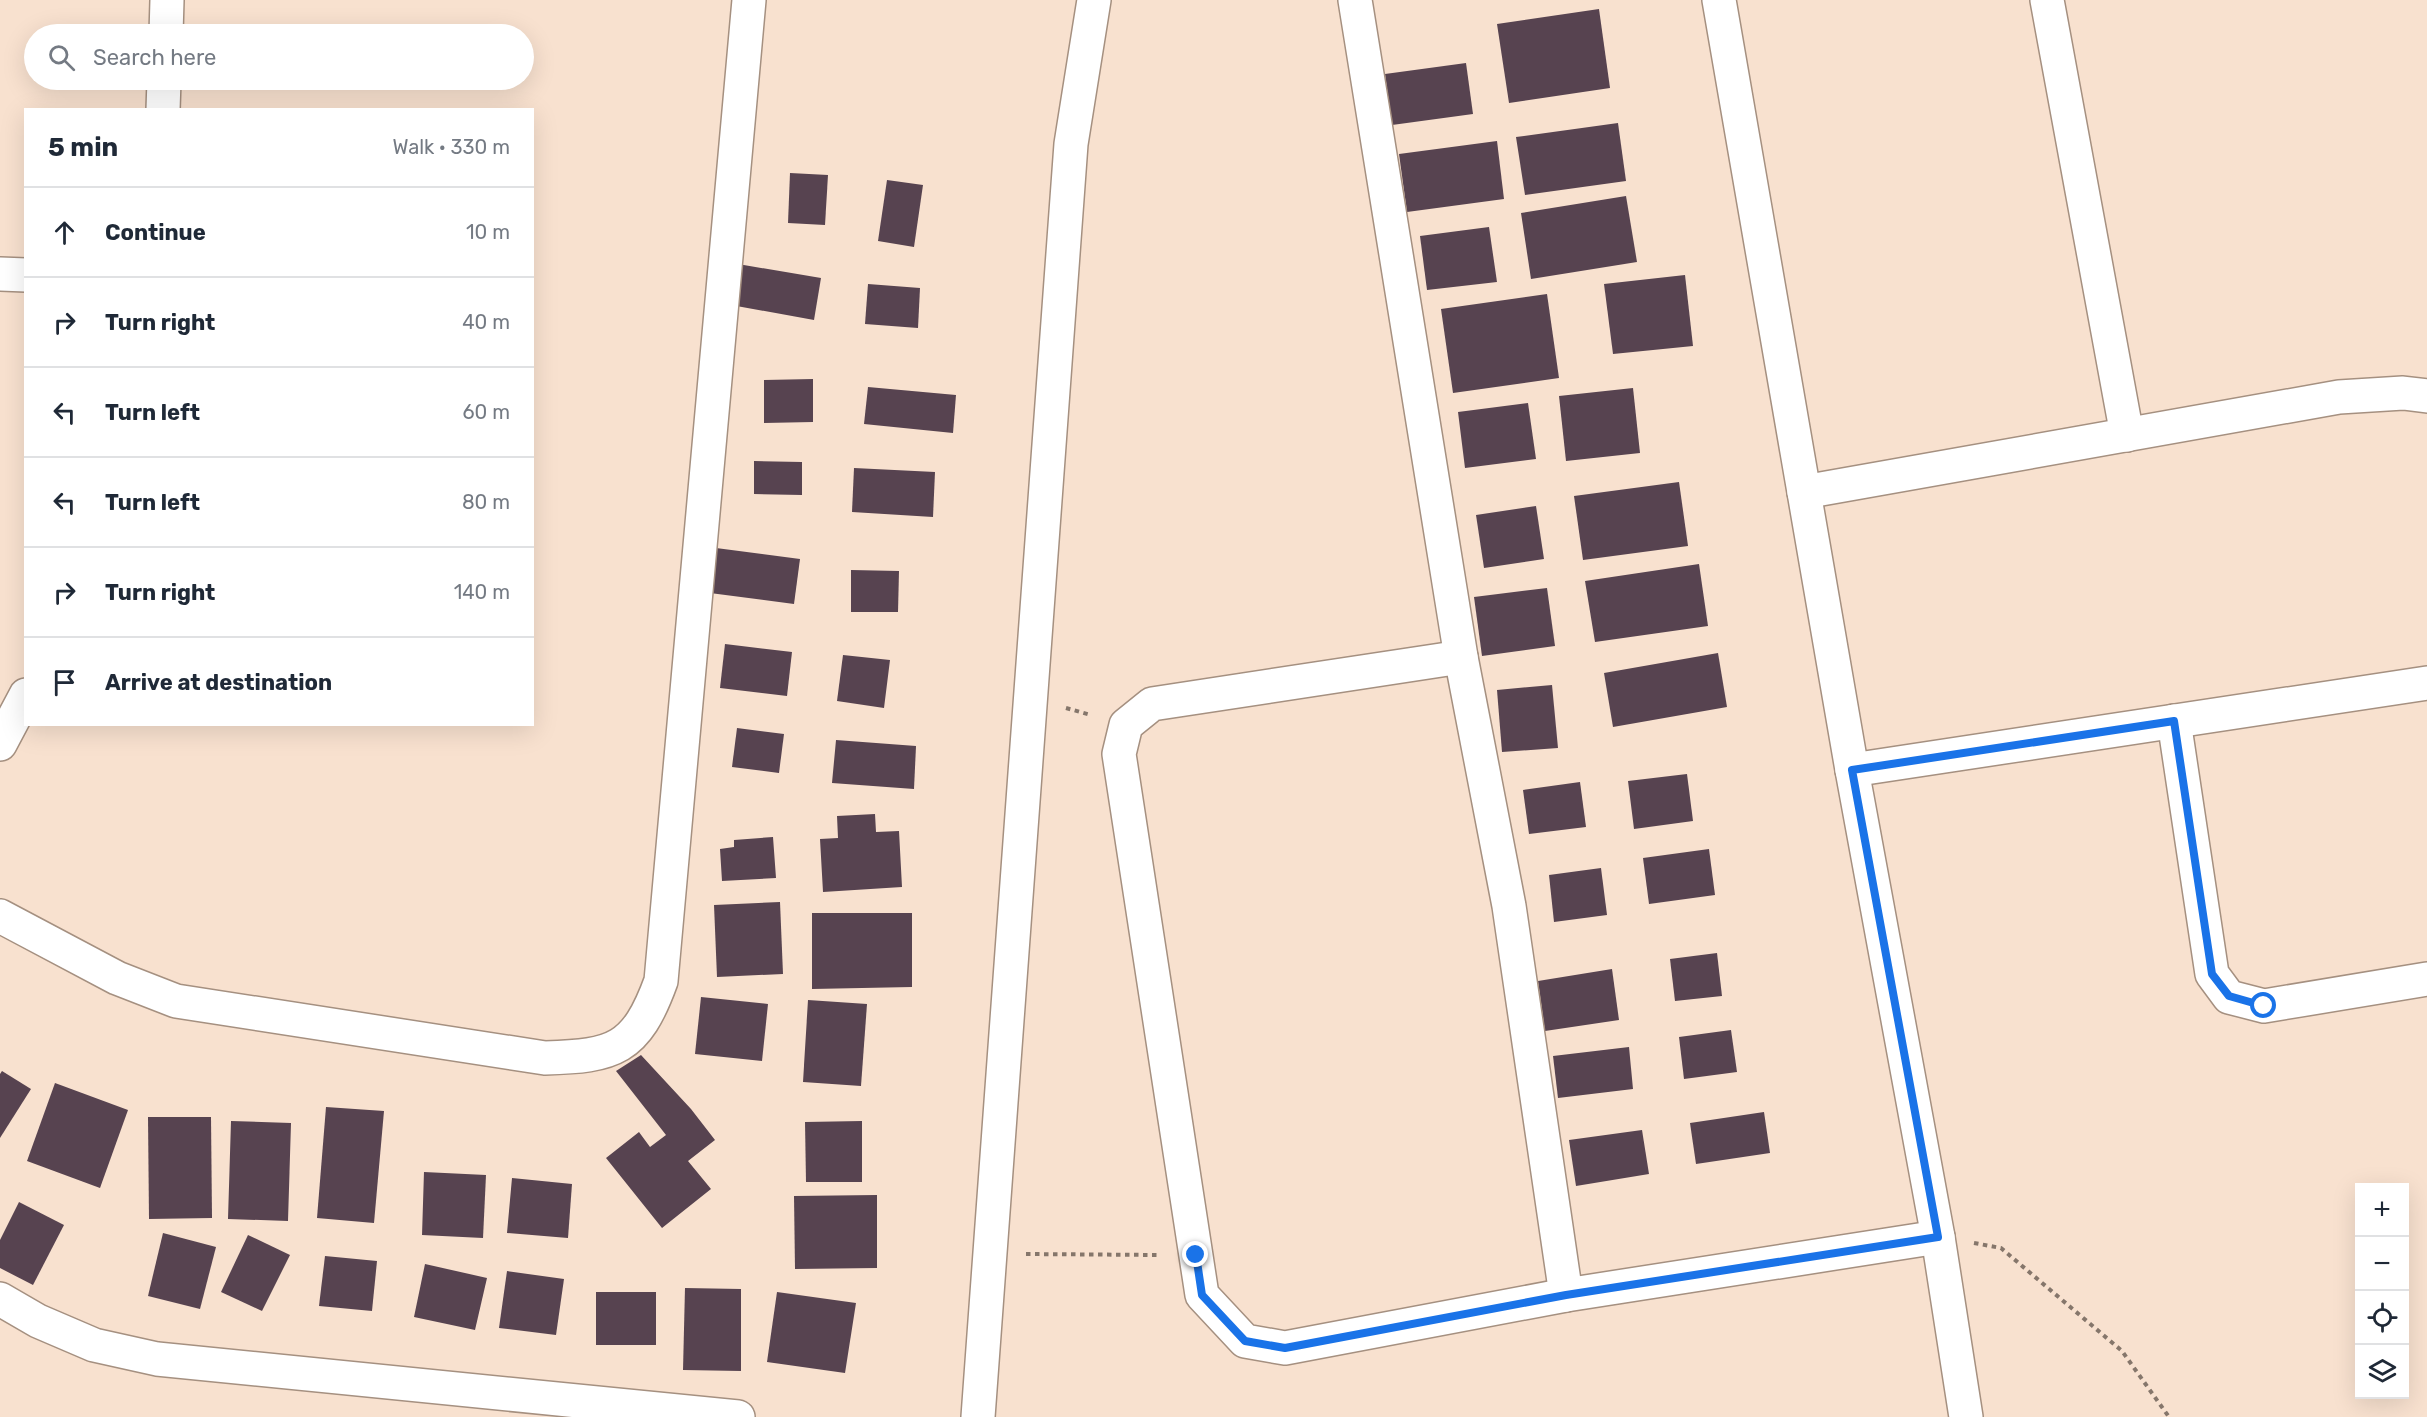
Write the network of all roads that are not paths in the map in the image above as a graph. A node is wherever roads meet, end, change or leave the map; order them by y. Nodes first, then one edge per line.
1 (166, 0) edge
2 (749, 0) edge
3 (1094, 0) edge
4 (1355, 0) edge
5 (1719, 0) edge
6 (2047, 0) edge
7 (166, 24) edge
8 (164, 90) edge
9 (163, 108) edge
10 (0, 274) edge
11 (24, 275) edge
12 (2427, 396) edge
13 (2127, 435) junction
14 (1804, 492) junction
15 (1461, 657) junction
16 (2427, 683) edge
17 (24, 699) edge
18 (2174, 721) junction
19 (0, 744) edge
20 (1852, 770) junction
21 (0, 916) edge
22 (2427, 979) edge
23 (1938, 1237) junction
24 (1566, 1295) junction
25 (0, 1299) edge
26 (628, 1412) edge
27 (738, 1417) edge
28 (978, 1417) edge
29 (1966, 1417) edge

1 - 7 street
2 - 21 street
3 - 28 street
4 - 15 street
5 - 14 street
6 - 13 street
8 - 9 street
10 - 11 street
12 - 13 street
13 - 14 street
14 - 20 street
15 - 24 street
15 - 24 street
16 - 18 street
17 - 19 street
18 - 20 street
18 - 22 street
20 - 23 street
23 - 24 street
23 - 29 street
25 - 26 street
26 - 27 street

